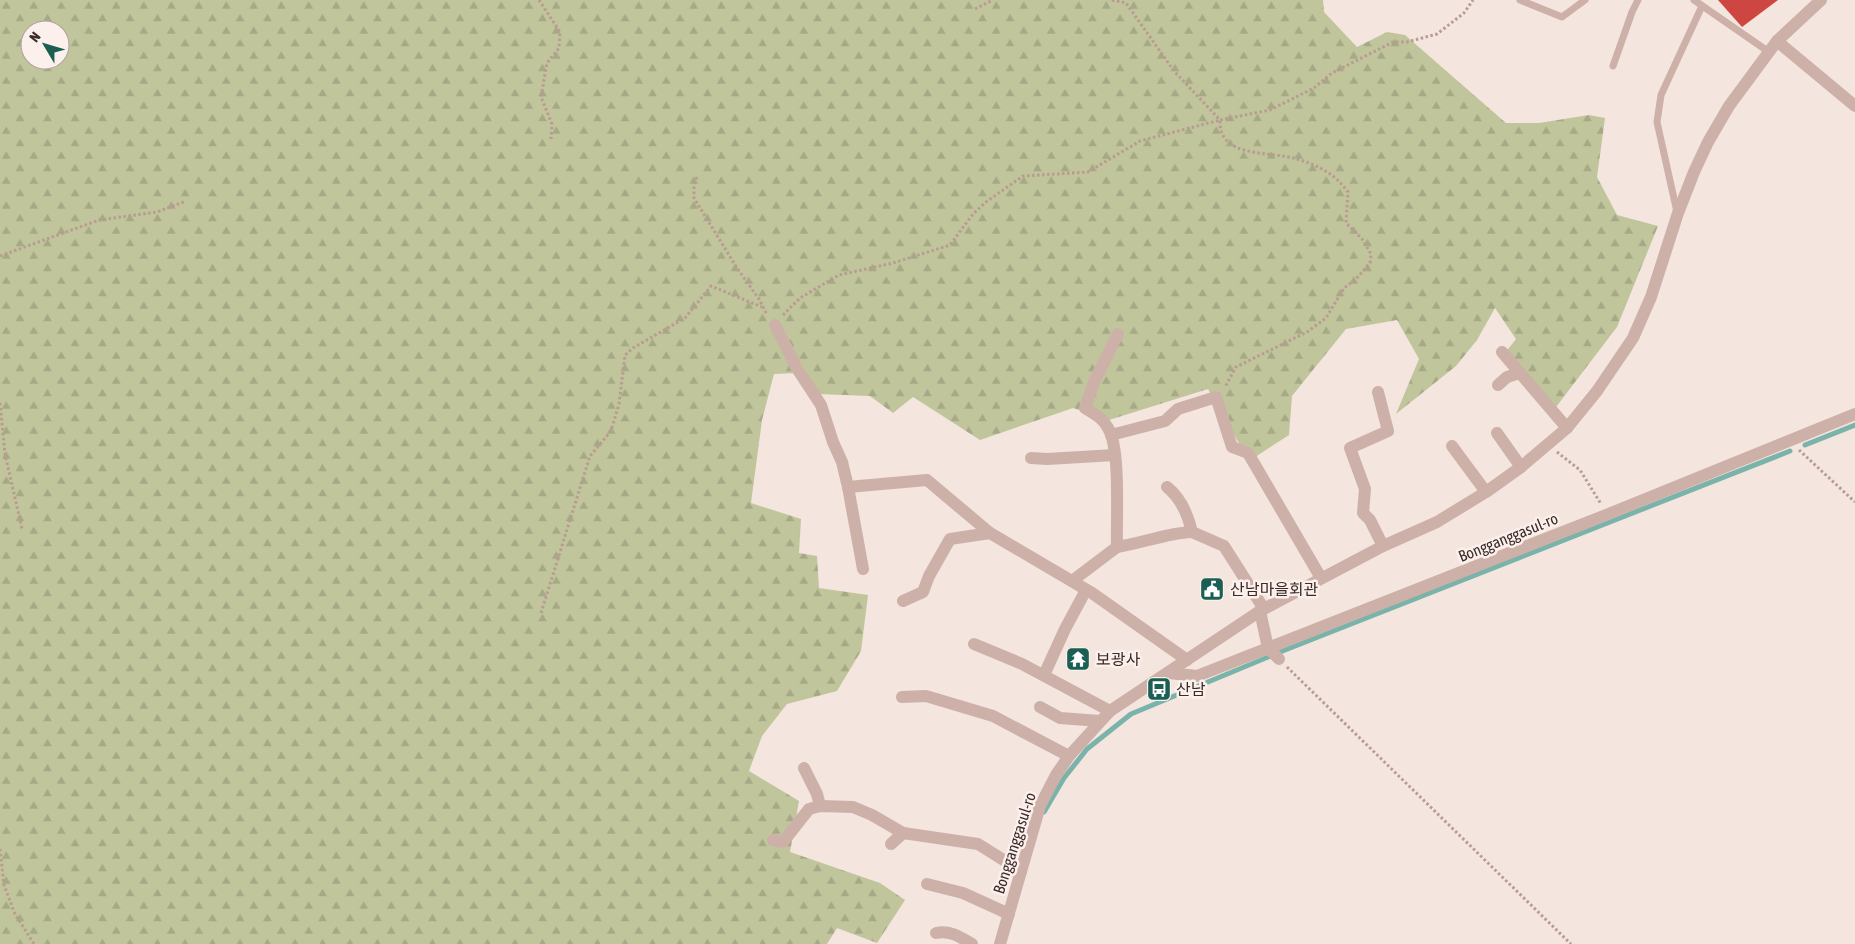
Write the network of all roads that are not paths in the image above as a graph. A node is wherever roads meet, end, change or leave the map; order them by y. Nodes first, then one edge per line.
1 (1520, 0) edge
2 (1585, 0) edge
3 (1638, 0) edge
4 (1694, 0) edge
5 (1821, 0) edge
6 (1702, 6) junction
7 (1777, 41) junction
8 (1769, 52) junction
9 (1613, 66) dead end
10 (1855, 106) edge
11 (1678, 213) junction
12 (775, 325) road end
13 (1118, 334) dead end
14 (1502, 352) dead end
15 (1520, 372) junction
16 (1498, 385) dead end
17 (1378, 392) dead end
18 (1855, 414) edge
19 (1567, 428) junction
20 (1110, 432) junction
21 (1497, 434) dead end
22 (1452, 446) dead end
23 (1115, 455) junction
24 (1031, 458) dead end
25 (1521, 467) junction
26 (848, 487) junction
27 (1168, 487) dead end
28 (1486, 492) junction
29 (1192, 532) junction
30 (990, 533) junction
31 (1383, 546) junction
32 (1117, 547) junction
33 (863, 569) dead end
34 (1321, 578) junction
35 (1072, 581) junction
36 (1086, 590) junction
37 (903, 601) dead end
38 (1262, 610) junction
39 (974, 644) dead end
40 (1273, 653) junction
41 (1188, 660) junction
42 (1169, 673) junction
43 (1044, 676) junction
44 (902, 697) dead end
45 (1040, 708) dead end
46 (1110, 711) junction
47 (1100, 721) junction
48 (1069, 756) junction
49 (804, 768) dead end
50 (820, 806) junction
51 (903, 833) junction
52 (773, 840) dead end
53 (891, 844) dead end
54 (1022, 871) junction
55 (928, 884) dead end
56 (1009, 914) junction
57 (936, 932) dead end
58 (972, 944) edge
59 (1000, 944) edge

1 - 2 lane
3 - 9 lane
4 - 6 lane
5 - 7 street, Bongganggasul-ro
6 - 8 lane
6 - 11 lane
7 - 8 street, Bongganggasul-ro
7 - 10 street
8 - 11 street, Bongganggasul-ro
11 - 19 street, Bongganggasul-ro
12 - 26 street
13 - 20 street
14 - 15 street
15 - 16 street
15 - 19 street
17 - 31 street
18 - 40 street, Bongganggasul-ro
19 - 25 street, Bongganggasul-ro
20 - 23 street
20 - 34 street
21 - 25 street
22 - 28 street
23 - 24 street
23 - 32 street
25 - 28 street, Bongganggasul-ro
26 - 30 street
26 - 33 street
27 - 29 street
28 - 31 street, Bongganggasul-ro
29 - 32 street
29 - 38 street
30 - 35 street
30 - 37 street
31 - 34 street, Bongganggasul-ro
32 - 35 street
34 - 38 street, Bongganggasul-ro
35 - 36 street
36 - 41 street
36 - 43 street
38 - 40 street
38 - 41 street, Bongganggasul-ro
39 - 43 street
40 - 42 street, Bongganggasul-ro
41 - 42 street, Bongganggasul-ro
42 - 46 street, Bongganggasul-ro
43 - 46 street
44 - 48 street
45 - 47 street
46 - 47 street, Bongganggasul-ro
47 - 48 street, Bongganggasul-ro
48 - 54 street, Bongganggasul-ro
49 - 50 street
50 - 51 street
50 - 52 street
51 - 53 street
51 - 54 street
54 - 56 street, Bongganggasul-ro
55 - 56 street, Bongganggasul-ro
56 - 59 street, Bongganggasul-ro
57 - 58 street

